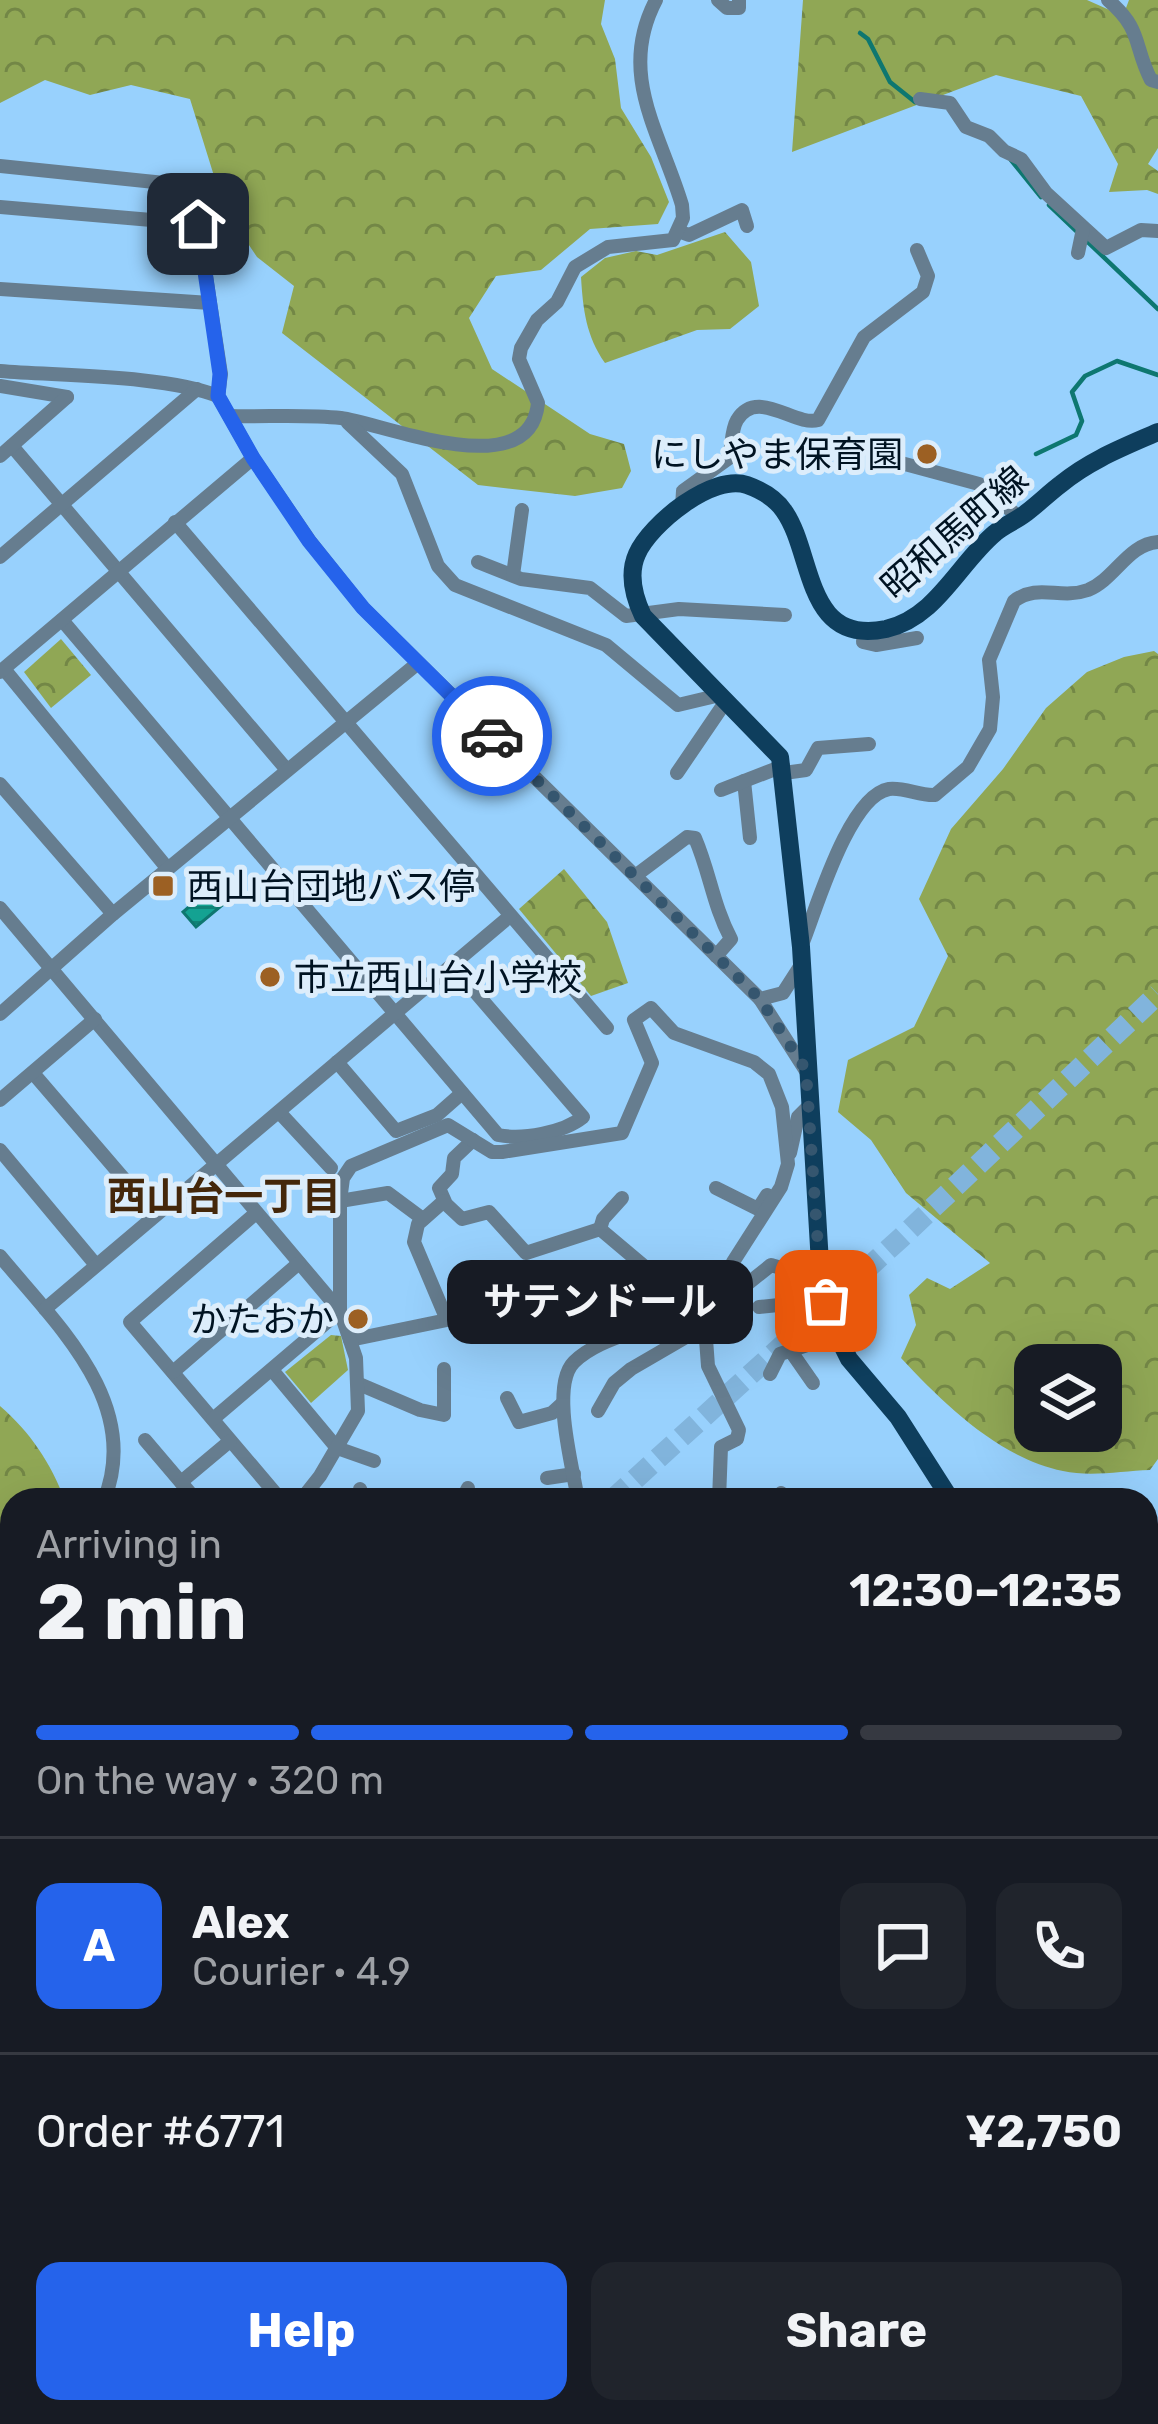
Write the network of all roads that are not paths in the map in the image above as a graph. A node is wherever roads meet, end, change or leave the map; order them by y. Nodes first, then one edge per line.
1 (656, 0) edge
2 (718, 0) edge
3 (740, 0) edge
4 (1108, 0) edge
5 (1158, 82) edge
6 (920, 99) dead end
7 (0, 166) edge
8 (0, 207) edge
9 (198, 224) junction
10 (747, 226) dead end
11 (678, 231) junction
12 (1158, 231) edge
13 (917, 250) dead end
14 (0, 289) edge
15 (210, 304) junction
16 (0, 371) edge
17 (0, 386) edge
18 (197, 389) junction
19 (218, 396) junction
20 (230, 416) junction
21 (342, 418) junction
22 (1158, 432) edge
23 (6, 451) edge
24 (253, 458) junction
25 (890, 460) dead end
26 (63, 504) junction
27 (682, 507) junction
28 (522, 510) dead end
29 (1020, 518) junction
30 (176, 522) junction
31 (1158, 542) edge
32 (0, 557) edge
33 (478, 562) dead end
34 (119, 570) junction
35 (513, 575) junction
36 (785, 615) dead end
37 (643, 616) junction
38 (62, 620) junction
39 (865, 631) junction
40 (917, 638) dead end
41 (418, 663) junction
42 (2, 670) edge
43 (723, 698) junction
44 (347, 720) junction
45 (869, 744) dead end
46 (783, 769) junction
47 (287, 770) junction
48 (676, 773) dead end
49 (743, 781) junction
50 (0, 784) edge
51 (721, 790) dead end
52 (228, 820) junction
53 (750, 838) dead end
54 (168, 869) junction
55 (635, 876) junction
56 (0, 908) edge
57 (113, 914) junction
58 (509, 916) junction
59 (716, 956) junction
60 (801, 956) junction
61 (452, 965) junction
62 (52, 970) junction
63 (760, 999) junction
64 (394, 1013) junction
65 (0, 1014) edge
66 (95, 1019) junction
67 (608, 1028) dead end
68 (337, 1063) junction
69 (806, 1070) junction
70 (33, 1073) junction
71 (462, 1093) junction
72 (0, 1100) edge
73 (808, 1107) junction
74 (279, 1112) junction
75 (473, 1140) junction
76 (0, 1150) edge
77 (788, 1164) junction
78 (217, 1165) junction
79 (331, 1168) dead end
80 (716, 1188) dead end
81 (776, 1195) junction
82 (622, 1198) dead end
83 (340, 1201) junction
84 (444, 1201) junction
85 (256, 1213) junction
86 (155, 1215) junction
87 (424, 1219) junction
88 (600, 1229) junction
89 (0, 1256) edge
90 (299, 1263) junction
91 (96, 1265) junction
92 (726, 1277) junction
93 (823, 1290) junction
94 (759, 1307) dead end
95 (690, 1309) dead end
96 (45, 1310) junction
97 (340, 1311) junction
98 (708, 1320) junction
99 (837, 1335) junction
100 (679, 1338) junction
101 (350, 1340) junction
102 (790, 1351) junction
103 (444, 1369) dead end
104 (272, 1370) junction
105 (173, 1372) junction
106 (770, 1375) dead end
107 (813, 1383) dead end
108 (359, 1384) junction
109 (507, 1398) dead end
110 (563, 1403) junction
111 (598, 1411) dead end
112 (213, 1419) junction
113 (146, 1441) dead end
114 (230, 1441) junction
115 (337, 1448) junction
116 (374, 1461) dead end
117 (574, 1474) junction
118 (547, 1478) dead end
119 (181, 1482) junction
120 (106, 1488) edge
121 (186, 1488) edge
122 (271, 1488) edge
123 (309, 1488) edge
124 (576, 1488) edge
125 (719, 1488) edge
126 (943, 1488) edge

1 - 11 street
2 - 3 street
4 - 5 street
6 - 12 street
7 - 9 street
8 - 9 street
9 - 15 street
10 - 11 street
11 - 21 street
13 - 27 street
14 - 15 street
15 - 19 street
16 - 18 street
17 - 23 street
18 - 19 street
18 - 26 street
19 - 20 street
20 - 21 street
20 - 24 street
21 - 43 street
22 - 29 main road, 昭和馬町線
23 - 26 street
24 - 30 street
24 - 41 street
25 - 29 street
26 - 32 street
26 - 34 street
27 - 37 main road, 昭和馬町線
27 - 39 main road, 昭和馬町線
28 - 35 street
29 - 39 main road, 昭和馬町線
30 - 34 street
30 - 44 street
31 - 60 street
33 - 35 street
34 - 38 street
34 - 47 street
35 - 37 street
36 - 37 street
37 - 43 main road
38 - 42 street
38 - 52 street
39 - 40 street
41 - 44 street
41 - 55 street
42 - 54 street
43 - 46 main road
43 - 48 street
44 - 47 street
44 - 58 street
45 - 46 street
46 - 49 street
46 - 60 main road
47 - 52 street
49 - 51 street
49 - 53 street
50 - 57 street
52 - 54 street
52 - 64 street
54 - 57 street
55 - 59 street
55 - 59 street
56 - 62 street
57 - 62 street
58 - 61 street
58 - 67 street
59 - 63 street
60 - 63 street
60 - 69 main road
61 - 64 street
61 - 71 street
62 - 65 street
62 - 66 street
63 - 69 street
64 - 68 street
64 - 71 street
66 - 70 street
66 - 78 street
68 - 71 street
68 - 74 street
69 - 73 main road
70 - 72 street
70 - 86 street
73 - 77 street
73 - 93 main road
74 - 78 street
74 - 79 street
75 - 77 street
75 - 83 street
75 - 84 street
76 - 91 street
77 - 81 street
78 - 85 street
78 - 86 street
80 - 81 street
81 - 92 street
82 - 88 street
83 - 87 street
83 - 97 street
84 - 87 street
84 - 88 street
85 - 90 street
85 - 105 street
86 - 91 street
87 - 101 street
88 - 92 street
89 - 96 street
90 - 97 street
90 - 105 street
91 - 96 street
92 - 95 street
92 - 98 street
93 - 94 street
93 - 98 street
93 - 99 main road
96 - 120 street
97 - 101 street
97 - 104 street
98 - 100 street
98 - 125 street
99 - 102 street
99 - 126 main road
100 - 110 street
100 - 111 street
101 - 108 street
102 - 106 street
102 - 107 street
103 - 108 street
104 - 112 street
104 - 115 street
105 - 112 street
108 - 115 street
109 - 110 street
110 - 117 street
112 - 114 street
113 - 119 street
114 - 119 street
114 - 122 street
115 - 116 street
115 - 123 street
117 - 118 street
117 - 124 street
119 - 121 street

